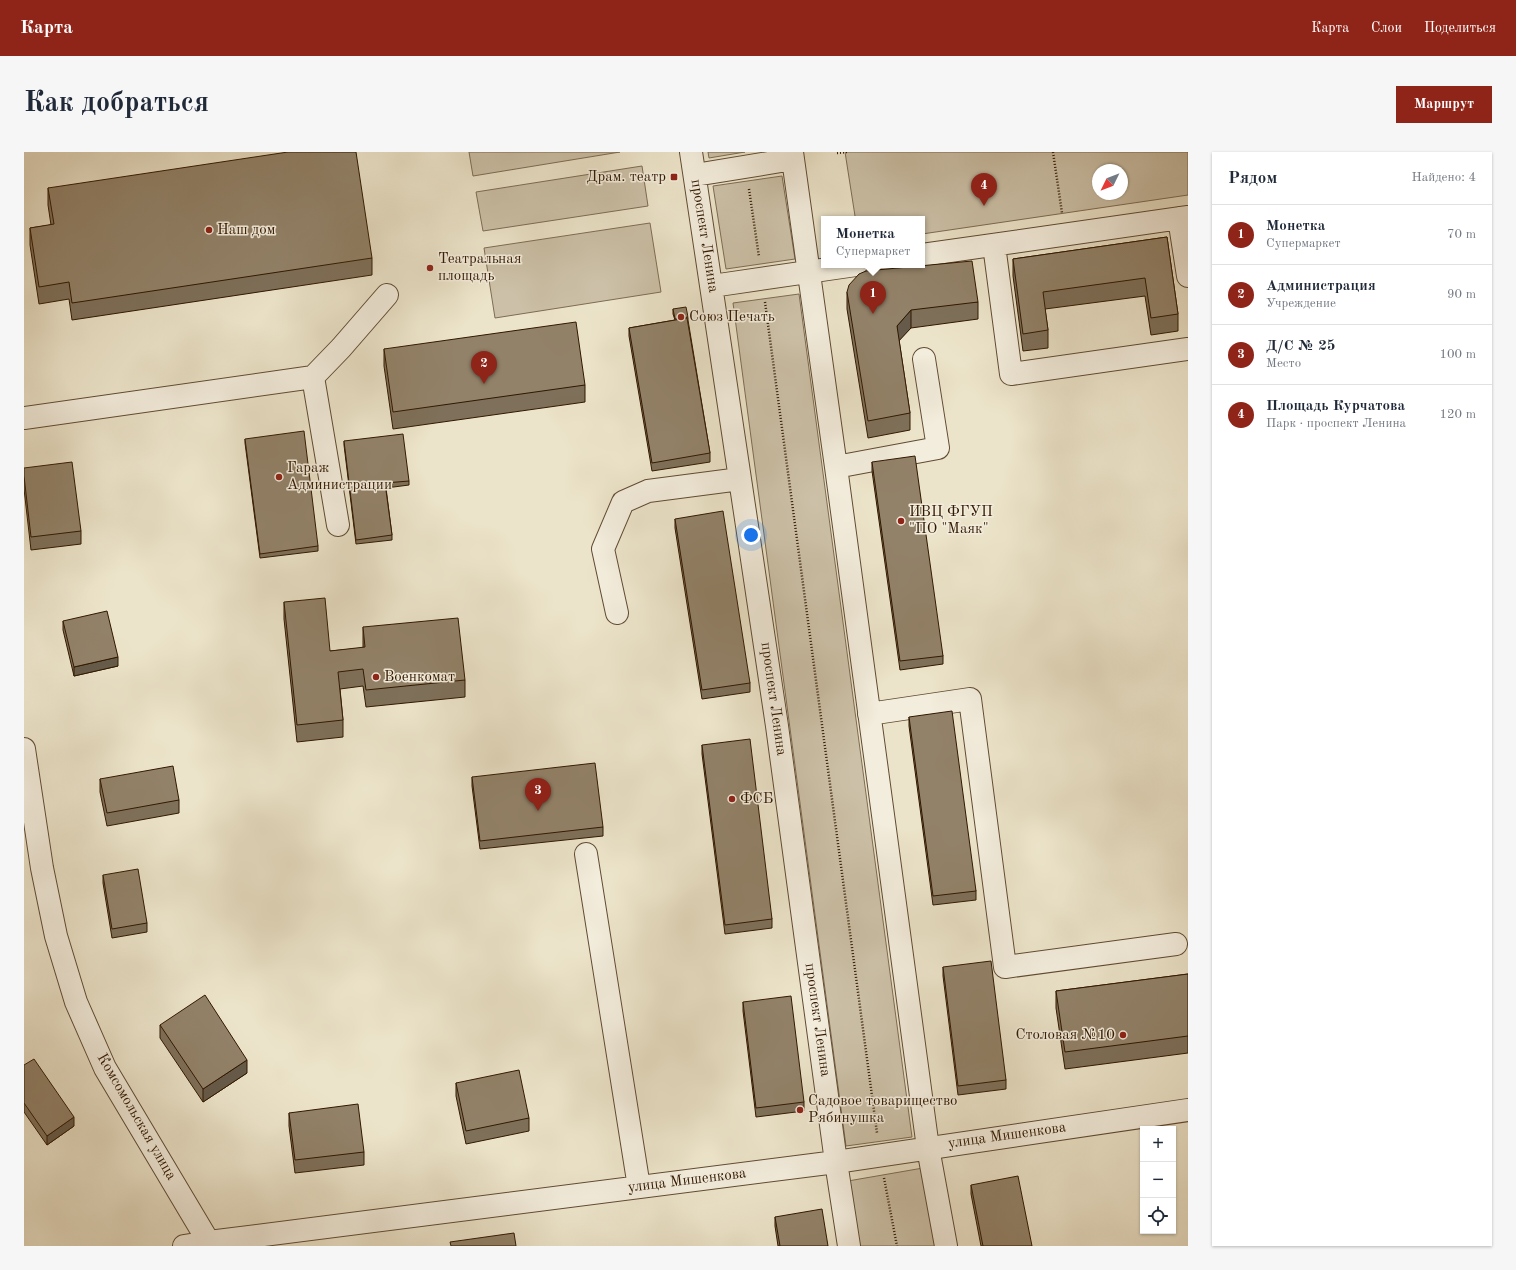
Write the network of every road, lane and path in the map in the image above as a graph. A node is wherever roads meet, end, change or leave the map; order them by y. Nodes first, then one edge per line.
1 (691, 152) edge
2 (847, 152) edge
3 (1053, 152) edge
4 (837, 153) dead end
5 (793, 156) edge
6 (746, 166) junction
7 (695, 175) junction
8 (1184, 217) edge
9 (1063, 219) dead end
10 (994, 245) junction
11 (925, 255) edge
12 (836, 268) edge
13 (809, 272) junction
14 (1188, 276) edge
15 (762, 279) junction
16 (712, 286) junction
17 (386, 295) dead end
18 (1188, 349) edge
19 (924, 359) dead end
20 (312, 377) junction
21 (24, 418) edge
22 (836, 467) junction
23 (740, 479) junction
24 (338, 525) dead end
25 (617, 614) dead end
26 (869, 714) junction
27 (24, 749) edge
28 (26, 781) edge
29 (586, 854) dead end
30 (1176, 944) dead end
31 (1188, 1110) edge
32 (928, 1148) junction
33 (880, 1155) junction
34 (836, 1162) junction
35 (639, 1187) junction
36 (210, 1244) edge
37 (184, 1246) edge
38 (850, 1246) edge
39 (896, 1246) edge
40 (946, 1246) edge

1 - 7 street, проспект Ленина
2 - 4 path
3 - 9 path
5 - 6 street
5 - 13 street
6 - 7 street
6 - 15 path
7 - 16 street, проспект Ленина
8 - 10 street
8 - 14 street
10 - 11 street
10 - 18 street
12 - 13 street
13 - 15 street
13 - 22 street
15 - 16 street
15 - 33 path
16 - 23 street, проспект Ленина
17 - 20 street
19 - 22 street
20 - 21 street
20 - 24 street
22 - 26 street
23 - 25 street
23 - 34 street, проспект Ленина
26 - 30 street
26 - 32 street
27 - 28 street, Комсомольская улица
28 - 36 street, Комсомольская улица
29 - 35 street
31 - 32 street, улица Мишенкова
32 - 33 street, улица Мишенкова
32 - 40 street
33 - 34 street, улица Мишенкова
33 - 39 path
34 - 35 street, улица Мишенкова
34 - 38 street, проспект Ленина
35 - 36 street, улица Мишенкова
36 - 37 street, улица Мишенкова

